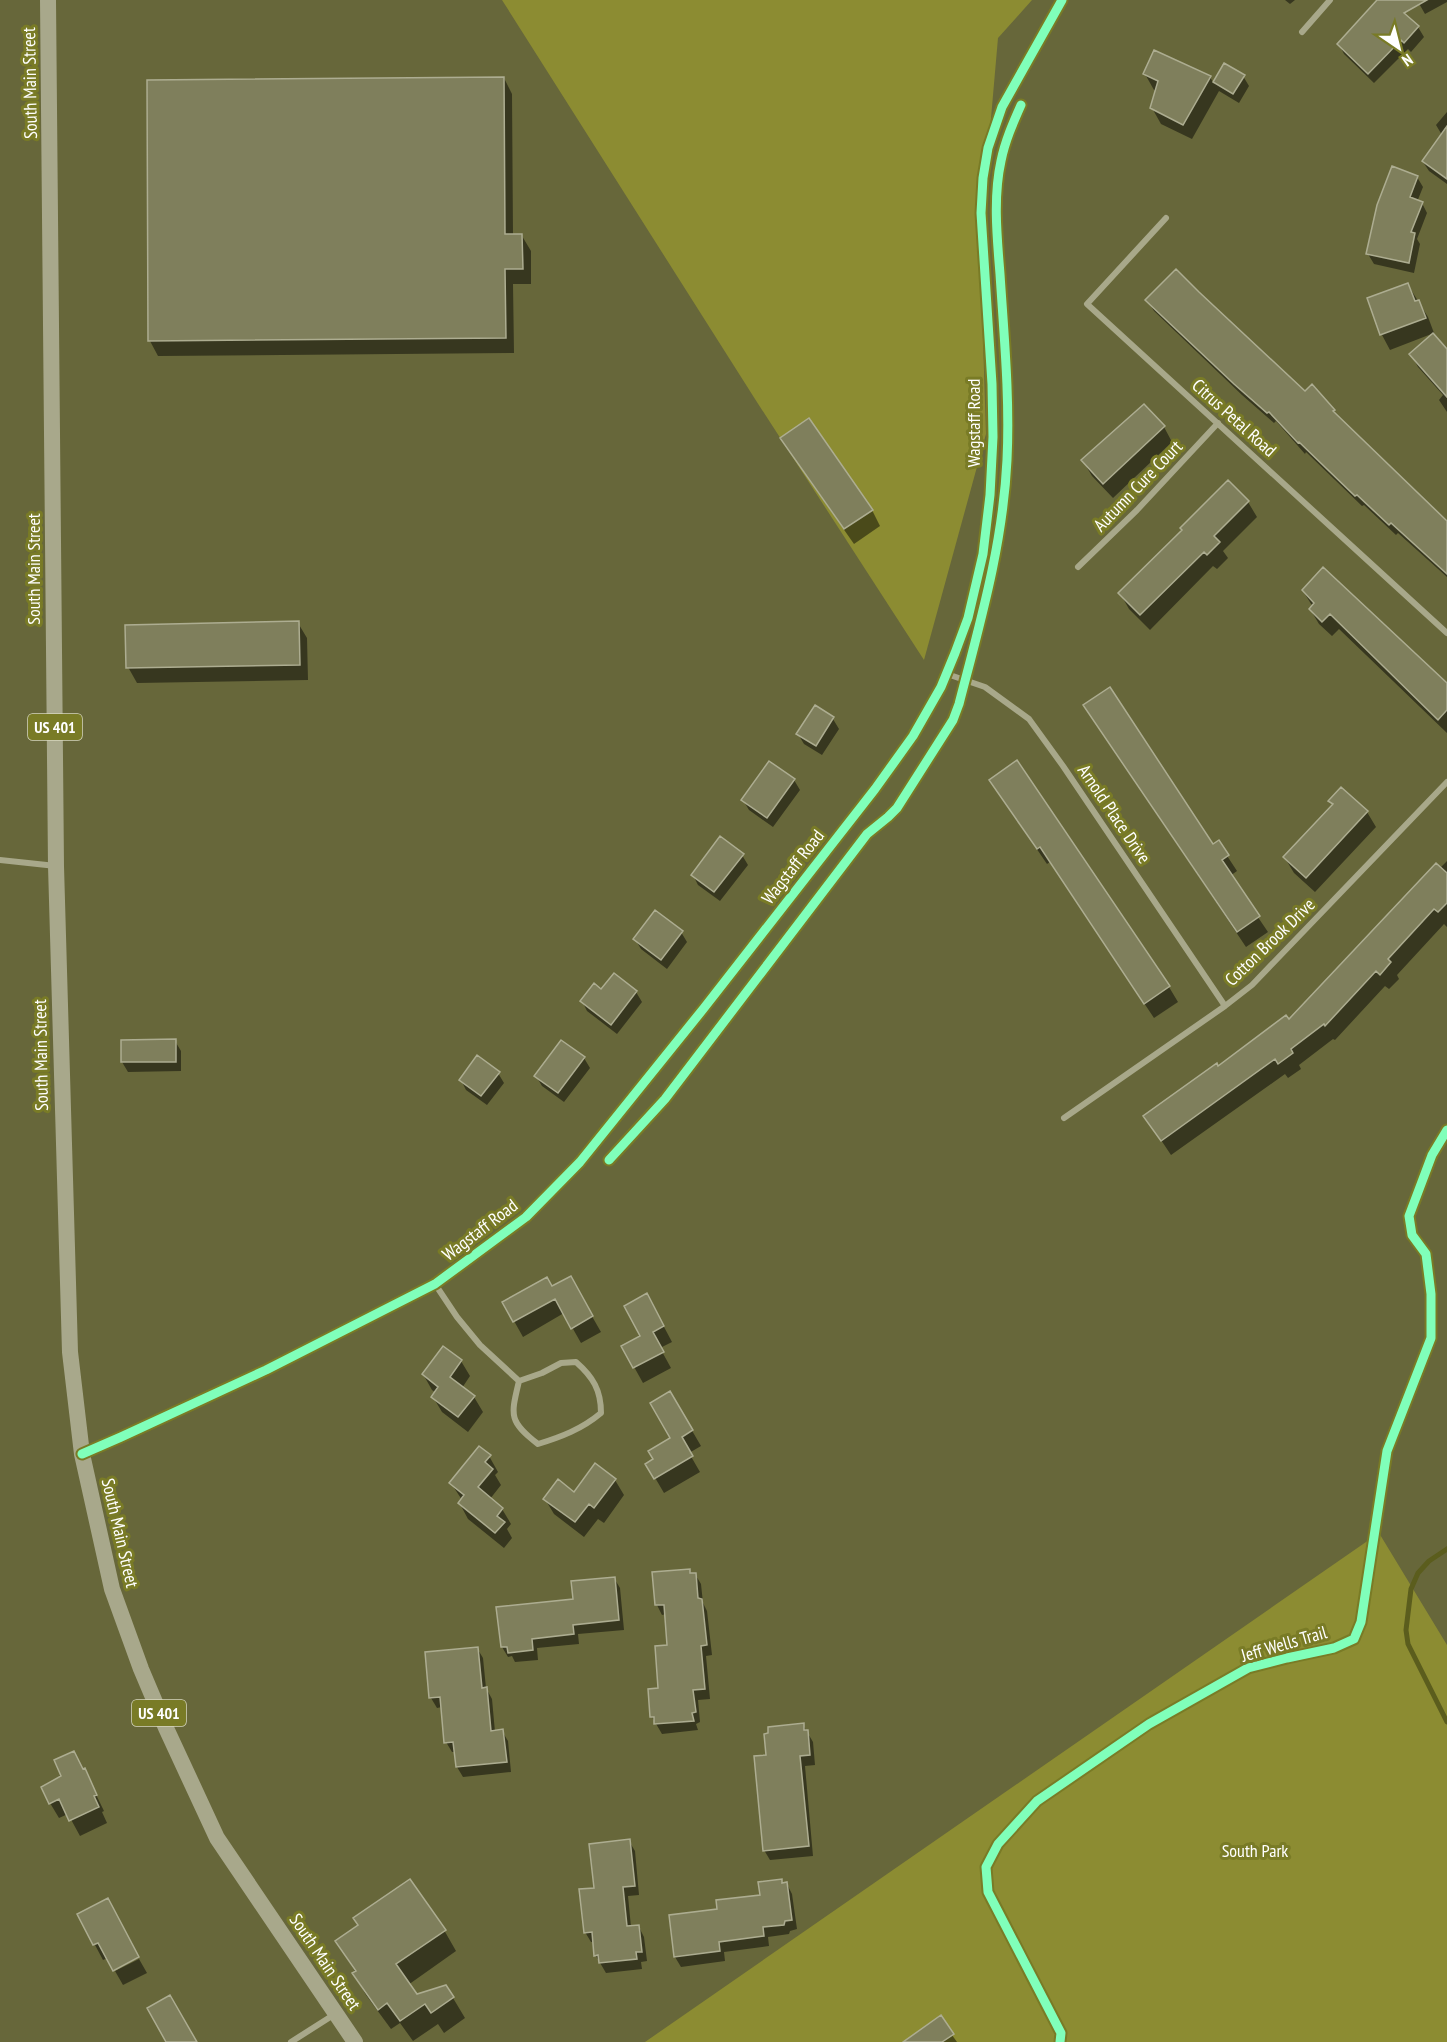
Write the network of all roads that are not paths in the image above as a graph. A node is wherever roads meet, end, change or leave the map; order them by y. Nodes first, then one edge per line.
1 (48, 0) edge
2 (1062, 0) edge
3 (1330, 0) edge
4 (1302, 32) dead end
5 (1166, 218) dead end
6 (1218, 423) junction
7 (1078, 567) dead end
8 (1447, 633) edge
9 (947, 674) junction
10 (1447, 782) edge
11 (0, 860) edge
12 (56, 866) junction
13 (1225, 1006) junction
14 (1064, 1118) dead end
15 (435, 1284) junction
16 (519, 1381) junction
17 (82, 1454) junction
18 (335, 2014) junction
19 (291, 2042) edge
20 (355, 2042) edge

1 - 12 highway, South Main Street / US 401
2 - 9 street, Wagstaff Road
3 - 4 street
5 - 6 street, Citrus Petal Road
6 - 7 street, Autumn Cure Court
6 - 8 street, Citrus Petal Road
9 - 13 street, Arnold Place Drive
9 - 15 street, Wagstaff Road
10 - 13 street, Cotton Brook Drive
11 - 12 street
12 - 17 highway, South Main Street / US 401
13 - 14 street, Cotton Brook Drive
15 - 16 street
15 - 17 street, Wagstaff Road
16 - 16 street
17 - 18 highway, South Main Street / US 401
18 - 19 street
18 - 20 highway, South Main Street / US 401

